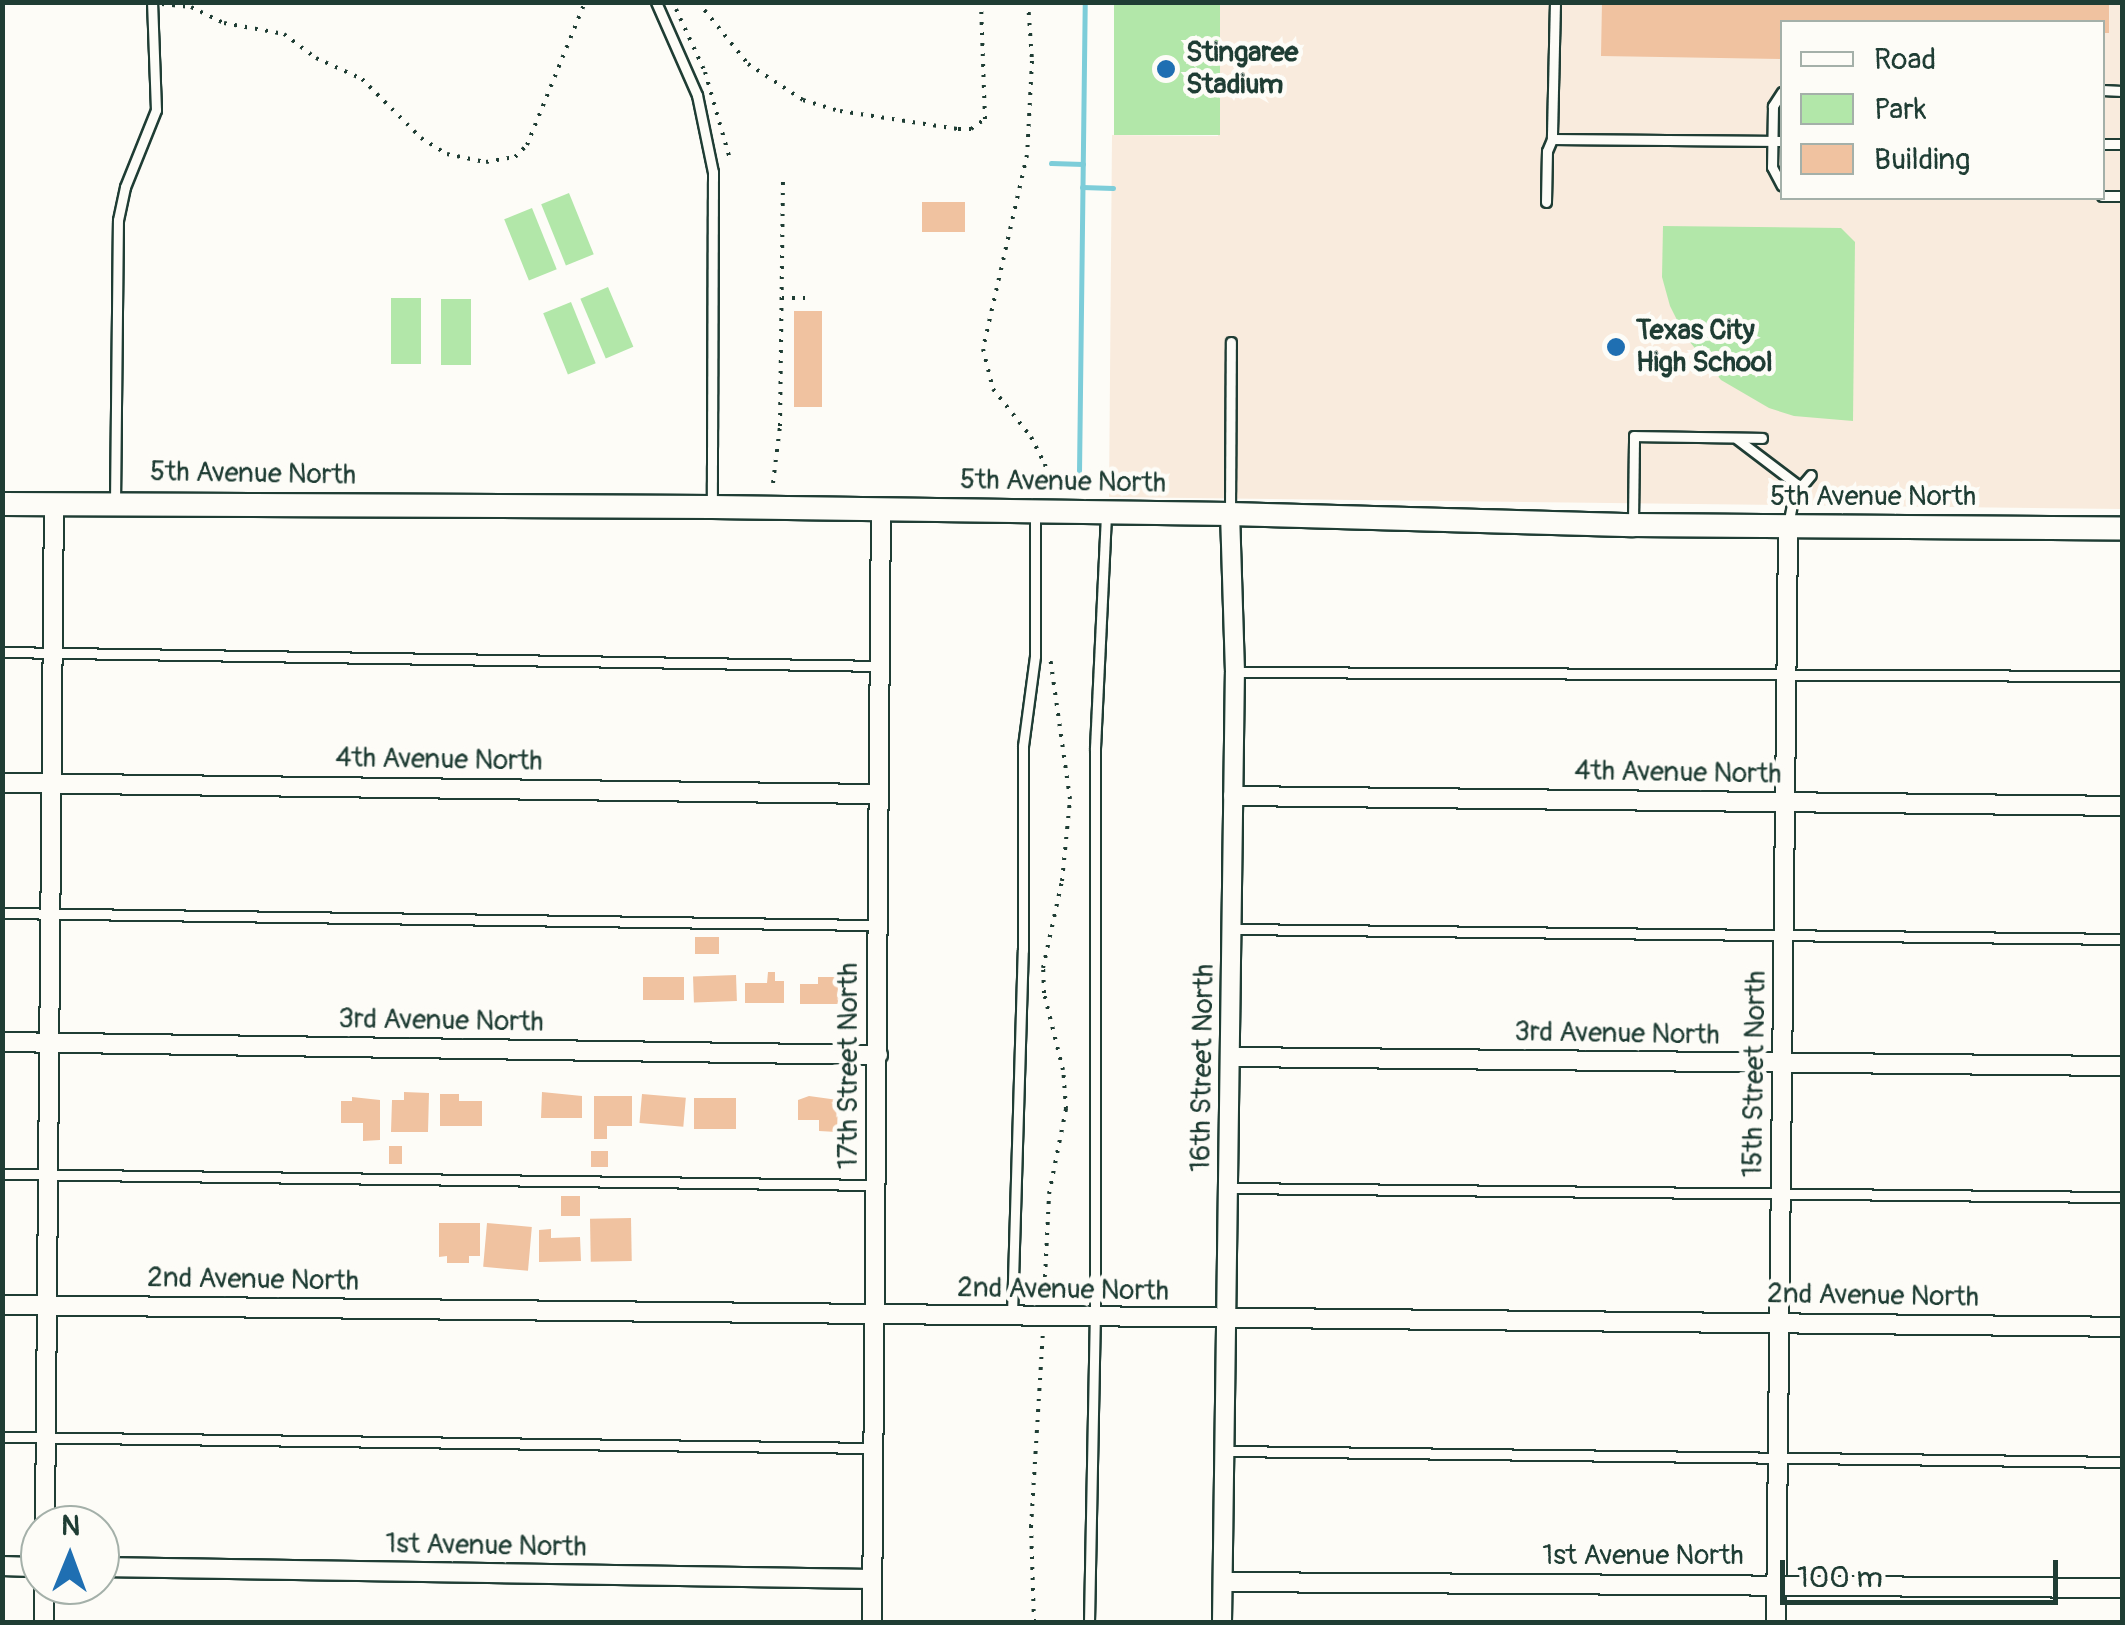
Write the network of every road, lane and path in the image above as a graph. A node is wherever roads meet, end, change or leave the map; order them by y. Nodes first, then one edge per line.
1 (586, 2) edge
2 (656, 2) edge
3 (698, 2) edge
4 (981, 2) edge
5 (1028, 2) edge
6 (1555, 2) edge
7 (152, 4) edge
8 (191, 5) edge
9 (1780, 94) edge
10 (1552, 138) junction
11 (1778, 141) edge
12 (783, 181) dead end
13 (1780, 182) edge
14 (1546, 202) dead end
15 (782, 298) junction
16 (808, 298) dead end
17 (1231, 342) dead end
18 (1735, 438) junction
19 (1762, 438) dead end
20 (1811, 475) dead end
21 (773, 483) dead end
22 (1799, 486) junction
23 (54, 503) junction
24 (115, 503) junction
25 (2, 504) edge
26 (712, 507) junction
27 (882, 510) junction
28 (1043, 512) junction
29 (1106, 513) junction
30 (1230, 514) junction
31 (1633, 525) junction
32 (1788, 526) junction
33 (2122, 528) edge
34 (2, 652) edge
35 (54, 652) junction
36 (1050, 655) dead end
37 (881, 666) junction
38 (1234, 672) junction
39 (1787, 674) junction
40 (2122, 676) edge
41 (53, 782) junction
42 (2, 783) edge
43 (876, 794) junction
44 (1234, 796) junction
45 (1785, 801) junction
46 (2122, 806) edge
47 (2, 913) edge
48 (52, 914) junction
49 (877, 926) junction
50 (1232, 929) junction
51 (1784, 933) junction
52 (2122, 938) edge
53 (2, 1042) edge
54 (50, 1042) junction
55 (878, 1054) junction
56 (1231, 1057) junction
57 (1782, 1063) junction
58 (2122, 1066) edge
59 (2, 1174) edge
60 (48, 1174) junction
61 (876, 1185) junction
62 (1229, 1188) junction
63 (1781, 1193) junction
64 (2122, 1196) edge
65 (2, 1305) edge
66 (47, 1305) junction
67 (875, 1316) junction
68 (1012, 1317) junction
69 (1044, 1317) junction
70 (1096, 1318) junction
71 (1227, 1319) junction
72 (1780, 1323) junction
73 (2122, 1327) edge
74 (2, 1437) edge
75 (46, 1437) junction
76 (874, 1448) junction
77 (1225, 1451) junction
78 (1778, 1457) junction
79 (2122, 1462) edge
80 (45, 1505) edge
81 (120, 1568) edge
82 (872, 1580) junction
83 (1223, 1582) junction
84 (1777, 1584) junction
85 (2122, 1588) edge
86 (872, 1622) edge
87 (1034, 1622) edge
88 (1089, 1622) edge
89 (1222, 1622) edge
90 (1776, 1622) edge

1 - 8 path
2 - 26 lane
3 - 4 path
5 - 28 path
6 - 10 lane
7 - 8 path
7 - 24 lane
9 - 11 lane
10 - 11 lane
10 - 14 lane
11 - 13 lane
12 - 15 path
15 - 16 path
15 - 21 path
17 - 30 lane
18 - 19 lane
18 - 22 lane
18 - 31 lane
20 - 22 lane
22 - 32 lane
23 - 24 street, 5th Avenue North
23 - 25 street, 5th Avenue North
23 - 35 street
24 - 26 street, 5th Avenue North
26 - 27 street, 5th Avenue North
27 - 28 street, 5th Avenue North
27 - 37 street, 17th Street North
28 - 29 street, 5th Avenue North
28 - 68 lane
29 - 30 street, 5th Avenue North
29 - 70 lane
30 - 31 street, 5th Avenue North
30 - 38 street, 16th Street North
31 - 32 street, 5th Avenue North
32 - 33 street, 5th Avenue North
32 - 39 street, 15th Street North
34 - 35 lane
35 - 37 lane
35 - 41 street
36 - 69 path
37 - 43 street, 17th Street North
38 - 39 lane
38 - 44 street, 16th Street North
39 - 40 lane
39 - 45 street, 15th Street North
41 - 42 street, 4th Avenue North
41 - 43 street, 4th Avenue North
41 - 48 street
43 - 49 street, 17th Street North
44 - 45 street, 4th Avenue North
44 - 50 street, 16th Street North
45 - 46 street, 4th Avenue North
45 - 51 street, 15th Street North
47 - 48 lane
48 - 49 lane
48 - 54 street
49 - 55 street, 17th Street North
50 - 51 lane
50 - 56 street, 16th Street North
51 - 52 lane
51 - 57 street, 15th Street North
53 - 54 street, 3rd Avenue North
54 - 55 street, 3rd Avenue North
54 - 60 street
55 - 61 street, 17th Street North
56 - 57 street, 3rd Avenue North
56 - 62 street, 16th Street North
57 - 58 street, 3rd Avenue North
57 - 63 street, 15th Street North
59 - 60 lane
60 - 61 lane
60 - 66 street
61 - 67 street, 17th Street North
62 - 63 lane
62 - 71 street, 16th Street North
63 - 64 lane
63 - 72 street, 15th Street North
65 - 66 street, 2nd Avenue North
66 - 67 street, 2nd Avenue North
66 - 75 street
67 - 68 street, 2nd Avenue North
67 - 76 street, 17th Street North
68 - 69 street, 2nd Avenue North
69 - 70 street, 2nd Avenue North
69 - 87 path
70 - 71 street, 2nd Avenue North
70 - 88 lane
71 - 72 street, 2nd Avenue North
71 - 77 street, 16th Street North
72 - 73 street, 2nd Avenue North
72 - 78 street, 15th Street North
74 - 75 lane
75 - 76 lane
75 - 80 street
76 - 82 street, 17th Street North
77 - 78 lane
77 - 83 street, 16th Street North
78 - 79 lane
78 - 84 street, 15th Street North
81 - 82 street, 1st Avenue North
82 - 86 street, 17th Street North
83 - 84 street, 1st Avenue North
83 - 89 street, 16th Street North
84 - 85 street, 1st Avenue North
84 - 90 street, 15th Street North

